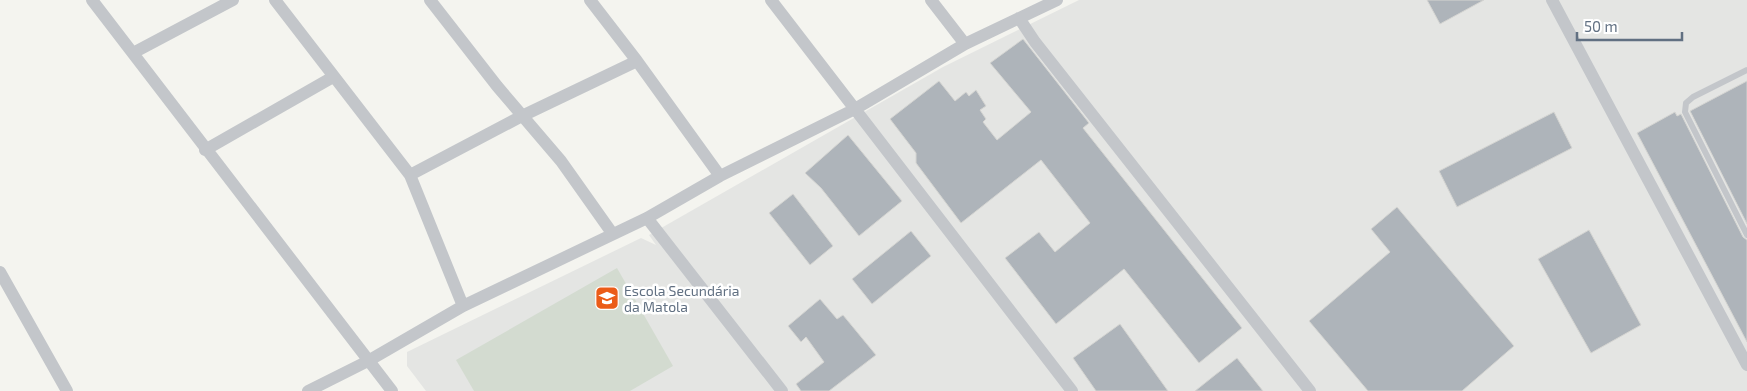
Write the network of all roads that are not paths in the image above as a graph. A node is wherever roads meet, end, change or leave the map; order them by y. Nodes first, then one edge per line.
1 (92, 0) edge
2 (233, 0) edge
3 (274, 0) edge
4 (430, 0) edge
5 (590, 0) edge
6 (771, 0) edge
7 (931, 0) edge
8 (1057, 0) edge
9 (1552, 0) edge
10 (1019, 18) junction
11 (965, 44) junction
12 (133, 54) junction
13 (637, 61) junction
14 (1747, 70) edge
15 (333, 77) junction
16 (855, 109) junction
17 (522, 116) junction
18 (205, 150) junction
19 (410, 175) junction
20 (720, 176) junction
21 (647, 218) junction
22 (612, 233) junction
23 (1747, 234) edge
24 (0, 272) edge
25 (463, 306) junction
26 (368, 361) junction
27 (1747, 365) edge
28 (67, 391) edge
29 (308, 391) edge
30 (392, 391) edge
31 (782, 391) edge
32 (1072, 391) edge
33 (1310, 391) edge

1 - 12 street
2 - 12 street
3 - 15 street
4 - 17 street
5 - 13 street
6 - 16 street
7 - 11 street
8 - 10 street
9 - 27 street
10 - 11 street
10 - 33 street
11 - 16 street
12 - 18 street
13 - 17 street
13 - 20 street
14 - 23 lane
15 - 18 street
15 - 19 street
16 - 20 street
16 - 32 street
17 - 19 street
17 - 22 street
18 - 26 street
19 - 25 street
20 - 21 street
21 - 22 street
21 - 31 street
22 - 25 street
24 - 28 street
25 - 26 street
26 - 29 street
26 - 30 street

